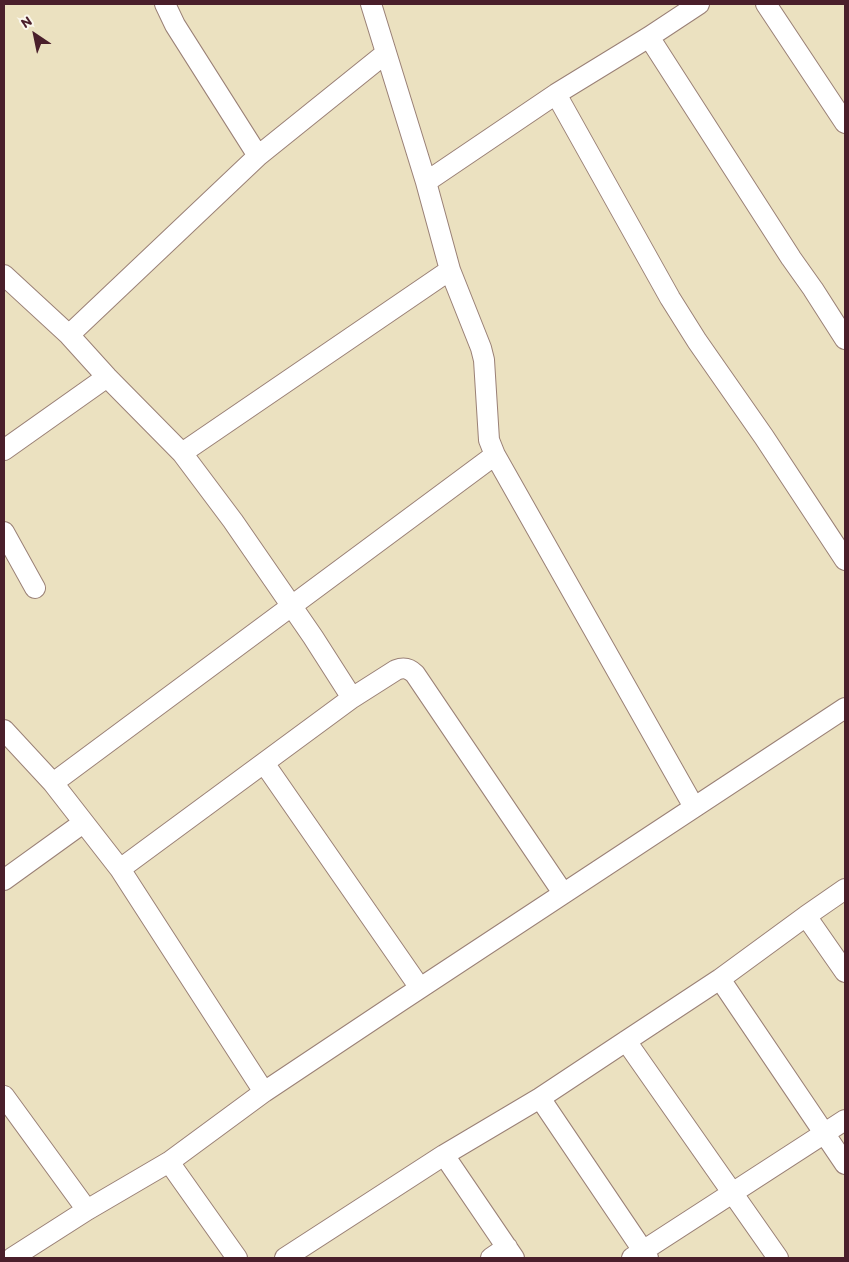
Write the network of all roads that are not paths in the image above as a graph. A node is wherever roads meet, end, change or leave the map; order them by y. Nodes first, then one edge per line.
1 (165, 4) edge
2 (372, 4) edge
3 (698, 4) edge
4 (766, 4) edge
5 (649, 37) junction
6 (386, 53) junction
7 (556, 94) junction
8 (845, 123) edge
9 (258, 156) junction
10 (426, 182) junction
11 (450, 270) junction
12 (4, 275) edge
13 (70, 335) junction
14 (845, 339) edge
15 (107, 377) junction
16 (4, 450) edge
17 (182, 453) junction
18 (495, 455) junction
19 (4, 532) edge
20 (845, 560) edge
21 (36, 588) dead end
22 (292, 606) junction
23 (352, 698) junction
24 (845, 708) edge
25 (4, 730) edge
26 (264, 763) junction
27 (53, 783) junction
28 (694, 807) junction
29 (83, 823) junction
30 (120, 869) junction
31 (4, 880) edge
32 (845, 889) edge
33 (563, 893) junction
34 (806, 916) junction
35 (845, 972) edge
36 (720, 979) junction
37 (420, 988) junction
38 (626, 1041) junction
39 (264, 1092) junction
40 (4, 1096) edge
41 (540, 1098) junction
42 (845, 1120) edge
43 (825, 1132) junction
44 (444, 1155) junction
45 (169, 1162) junction
46 (845, 1164) edge
47 (733, 1193) junction
48 (87, 1210) junction
49 (504, 1254) edge
50 (641, 1256) edge
51 (12, 1258) edge
52 (237, 1258) edge
53 (285, 1258) edge
54 (778, 1258) edge

1 - 9 street
2 - 6 street
3 - 5 street
4 - 8 street
5 - 7 street
5 - 14 street
6 - 9 street
6 - 10 street
7 - 10 street
7 - 20 street
9 - 13 street
10 - 11 street
11 - 17 street
11 - 18 street
12 - 13 street
13 - 15 street
15 - 16 street
15 - 17 street
17 - 22 street
18 - 22 street
18 - 28 street
19 - 21 street
22 - 23 street
22 - 27 street
23 - 26 street
23 - 33 street
24 - 28 street
25 - 27 street
26 - 30 street
26 - 37 street
27 - 29 street
28 - 33 street
29 - 30 street
29 - 31 street
30 - 39 street
32 - 34 street
33 - 37 street
34 - 35 street
34 - 36 street
36 - 38 street
36 - 43 street
37 - 39 street
38 - 41 street
38 - 47 street
39 - 45 street
40 - 48 street
41 - 44 street
41 - 50 street
42 - 43 street
43 - 46 street
43 - 47 street
44 - 49 street
44 - 53 street
45 - 48 street
45 - 52 street
47 - 50 street
47 - 54 street
48 - 51 street

